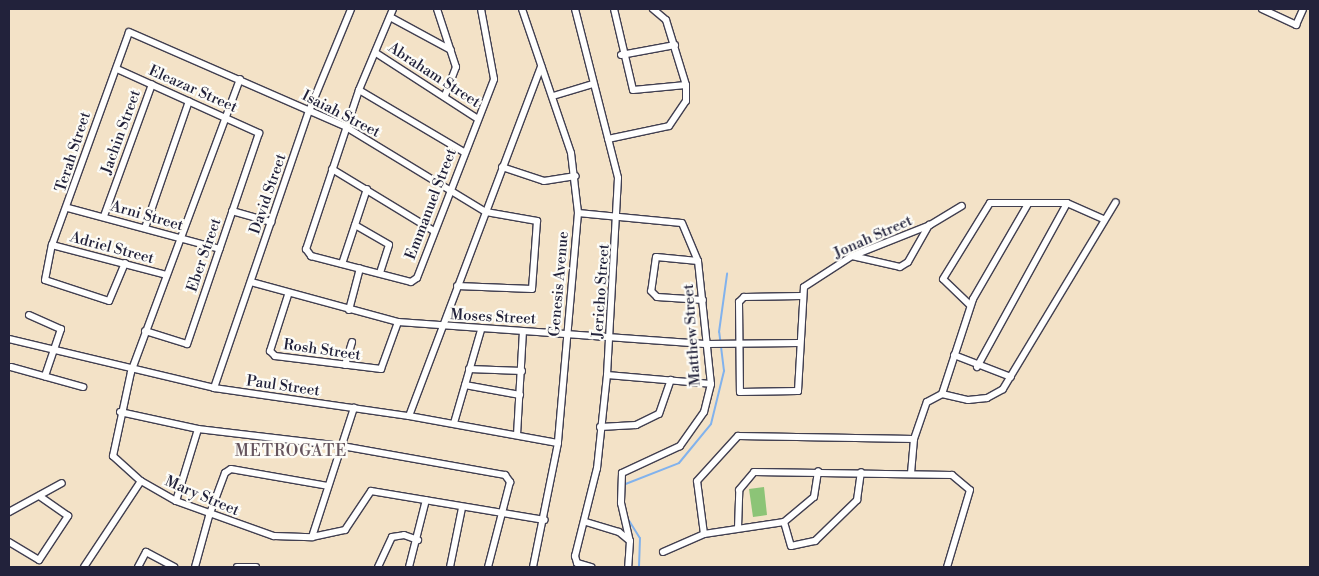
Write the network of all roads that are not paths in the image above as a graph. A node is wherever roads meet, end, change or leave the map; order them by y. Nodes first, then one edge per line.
1 (351, 9) edge
2 (393, 9) edge
3 (437, 9) edge
4 (481, 9) edge
5 (522, 9) edge
6 (574, 9) edge
7 (614, 9) edge
8 (653, 9) edge
9 (1262, 9) edge
10 (1303, 9) edge
11 (390, 17) junction
12 (129, 32) joint
13 (675, 45) junction
14 (452, 50) junction
15 (376, 53) junction
16 (622, 55) junction
17 (541, 66) junction
18 (117, 69) junction
19 (240, 79) junction
20 (152, 84) junction
21 (593, 84) junction
22 (686, 84) junction
23 (359, 90) junction
24 (445, 96) junction
25 (553, 96) junction
26 (189, 101) junction
27 (309, 111) junction
28 (225, 116) junction
29 (478, 119) junction
30 (346, 127) junction
31 (259, 133) joint
32 (608, 139) junction
33 (464, 152) junction
34 (502, 167) junction
35 (332, 169) junction
36 (576, 176) junction
37 (367, 189) junction
38 (449, 190) junction
39 (1116, 202) dead end
40 (1067, 203) junction
41 (1028, 204) junction
42 (962, 206) dead end
43 (68, 208) junction
44 (232, 211) junction
45 (486, 212) junction
46 (578, 213) junction
47 (104, 216) junction
48 (618, 218) junction
49 (1103, 219) junction
50 (271, 222) junction
51 (355, 225) junction
52 (930, 225) junction
53 (145, 228) junction
54 (434, 231) junction
55 (182, 238) junction
56 (52, 245) junction
57 (220, 248) junction
58 (852, 256) junction
59 (698, 261) junction
60 (125, 263) junction
61 (342, 264) junction
62 (360, 268) junction
63 (380, 273) junction
64 (166, 275) junction
65 (251, 282) junction
66 (457, 286) junction
67 (288, 295) junction
68 (801, 296) junction
69 (702, 300) junction
70 (970, 305) junction
71 (349, 310) junction
72 (29, 315) dead end
73 (398, 322) junction
74 (442, 326) junction
75 (481, 330) junction
76 (146, 331) junction
77 (523, 332) junction
78 (568, 332) junction
79 (611, 335) junction
80 (9, 339) edge
81 (352, 342) dead end
82 (737, 342) junction
83 (799, 343) junction
84 (711, 344) junction
85 (53, 352) junction
86 (954, 355) junction
87 (345, 365) junction
88 (11, 367) dead end
89 (977, 367) junction
90 (469, 369) junction
91 (522, 371) junction
92 (131, 372) junction
93 (607, 375) junction
94 (45, 376) junction
95 (1011, 377) junction
96 (671, 380) junction
97 (711, 384) junction
98 (465, 385) junction
99 (84, 387) dead end
100 (214, 388) junction
101 (942, 394) junction
102 (520, 395) junction
103 (354, 408) junction
104 (120, 412) junction
105 (409, 416) junction
106 (454, 423) junction
107 (600, 427) junction
108 (198, 429) junction
109 (517, 435) junction
110 (914, 439) junction
111 (558, 443) junction
112 (342, 446) junction
113 (818, 471) junction
114 (860, 472) junction
115 (910, 473) junction
116 (141, 481) junction
117 (62, 483) dead end
118 (328, 486) junction
119 (39, 496) junction
120 (426, 500) junction
121 (176, 501) junction
122 (462, 508) junction
123 (9, 512) edge
124 (209, 516) junction
125 (504, 516) junction
126 (545, 520) junction
127 (586, 522) junction
128 (784, 522) junction
129 (738, 528) junction
130 (704, 534) junction
131 (312, 537) junction
132 (418, 540) junction
133 (630, 541) junction
134 (9, 542) edge
135 (662, 552) dead end
136 (84, 567) edge
137 (138, 567) edge
138 (174, 567) edge
139 (194, 567) edge
140 (236, 567) edge
141 (256, 567) edge
142 (378, 567) edge
143 (410, 567) edge
144 (450, 567) edge
145 (488, 567) edge
146 (533, 567) edge
147 (591, 567) edge
148 (628, 567) edge
149 (947, 567) edge

1 - 27 street, David Street
2 - 11 street, Emmanuel Street
3 - 14 street
4 - 29 street, Emmanuel Street
5 - 17 street, Genesis Avenue
6 - 21 street, Jericho Street
7 - 16 street
8 - 13 street
9 - 10 street
11 - 14 street
11 - 15 street, Emmanuel Street
12 - 18 street, Terah Street
12 - 19 street, Isaiah Street
13 - 16 street
13 - 22 street
14 - 24 street
15 - 23 street, Emmanuel Street
15 - 24 street, Abraham Street
16 - 22 street
17 - 25 street, Genesis Avenue
17 - 34 street
18 - 20 street, Eleazar Street
18 - 43 street, Terah Street
19 - 27 street, Isaiah Street
19 - 28 street, Mary Street
20 - 26 street, Eleazar Street
20 - 47 street, Jachin Street
21 - 25 street
21 - 32 street, Jericho Street
22 - 32 street
23 - 30 street, Emmanuel Street
23 - 33 street
24 - 29 street, Abraham Street
25 - 36 street, Genesis Avenue
26 - 28 street, Eleazar Street
26 - 53 street
27 - 30 street, Isaiah Street
27 - 50 street, David Street
28 - 31 street, Eleazar Street
28 - 55 street, Mary Street
29 - 33 street, Emmanuel Street
30 - 35 street, Emmanuel Street
30 - 38 street, Isaiah Street
31 - 44 street, Eber Street
32 - 48 street, Jericho Street
33 - 38 street, Emmanuel Street
34 - 36 street
34 - 45 street
35 - 37 street
35 - 61 street, Emmanuel Street
36 - 46 street, Genesis Avenue
37 - 51 street
37 - 54 street
38 - 45 street, Isaiah Street
38 - 54 street, Emmanuel Street
39 - 49 street
40 - 41 street
40 - 49 street
40 - 89 street
41 - 70 street
41 - 70 street
42 - 52 street, Jonah Street
43 - 47 street, Arni Street
43 - 56 street, Terah Street
44 - 50 street
44 - 57 street, Eber Street
45 - 66 street
45 - 66 street, Isaiah Street
46 - 48 street, Matthew Street
46 - 78 street, Genesis Avenue
47 - 53 street, Arni Street
48 - 59 street, Matthew Street
48 - 79 street, Jericho Street
49 - 95 street
50 - 65 street, David Street
51 - 61 street
51 - 63 street
52 - 58 street, Jonah Street
52 - 58 street
53 - 55 street, Arni Street
54 - 63 street, Emmanuel Street
55 - 57 street, Arni Street
55 - 64 street, Mary Street
56 - 60 street, Adriel Street
56 - 60 street, Terah Street
57 - 76 street, Eber Street
58 - 68 street, Jonah Street
59 - 69 street, Matthew Street
59 - 69 street
60 - 64 street, Adriel Street
61 - 62 street, Emmanuel Street
62 - 63 street, Emmanuel Street
62 - 71 street
64 - 76 street, Mary Street
65 - 67 street, Moses Street
65 - 100 street, David Street
66 - 74 street
67 - 71 street, Moses Street
67 - 87 street, Rosh Street
68 - 82 street
68 - 83 street
69 - 84 street, Matthew Street
70 - 86 street
71 - 73 street, Moses Street
72 - 85 street
73 - 74 street, Moses Street
73 - 87 street, Rosh Street
74 - 75 street, Moses Street
74 - 105 street
75 - 77 street, Moses Street
75 - 90 street
76 - 92 street, Mary Street
77 - 78 street, Moses Street
77 - 91 street
78 - 79 street, Moses Street
78 - 111 street, Genesis Avenue
79 - 84 street, Moses Street
79 - 93 street, Jericho Street
80 - 85 street, Paul Street
81 - 87 street
82 - 83 street, Moses Street
82 - 83 street
82 - 84 street, Moses Street
84 - 97 street, Matthew Street
85 - 92 street, Paul Street
85 - 94 street
86 - 89 street
86 - 101 street
88 - 94 street
89 - 95 street
90 - 91 street
90 - 98 street
91 - 102 street
92 - 100 street, Paul Street
92 - 104 street, Mary Street
93 - 96 street
93 - 107 street, Jericho Street
94 - 99 street
95 - 101 street
96 - 97 street
96 - 107 street
97 - 133 street, Matthew Street
98 - 102 street
98 - 106 street
100 - 103 street, Paul Street
101 - 110 street
102 - 109 street
103 - 105 street, Paul Street
103 - 112 street
104 - 108 street
104 - 116 street, Mary Street
105 - 106 street, Paul Street
106 - 109 street, Paul Street
107 - 127 street, Jericho Street
108 - 112 street
108 - 121 street
109 - 111 street, Paul Street
110 - 115 street
110 - 130 street
111 - 126 street, Genesis Avenue
112 - 118 street
112 - 125 street
113 - 114 street
113 - 128 street
113 - 129 street
114 - 115 street
114 - 128 street
115 - 149 street
116 - 121 street, Mary Street
116 - 136 street
117 - 119 street
118 - 124 street
118 - 131 street
119 - 123 street
119 - 134 street
120 - 122 street, Mary Street
120 - 131 street, Mary Street
120 - 132 street
121 - 124 street, Mary Street
122 - 125 street, Mary Street
122 - 144 street
124 - 131 street, Mary Street
124 - 139 street
125 - 126 street, Mary Street
125 - 145 street
126 - 146 street, Genesis Avenue
127 - 133 street
127 - 147 street, Jericho Street
128 - 129 street
129 - 130 street
130 - 135 street
132 - 142 street
132 - 143 street
133 - 148 street, Matthew Street
137 - 138 street
140 - 141 street

